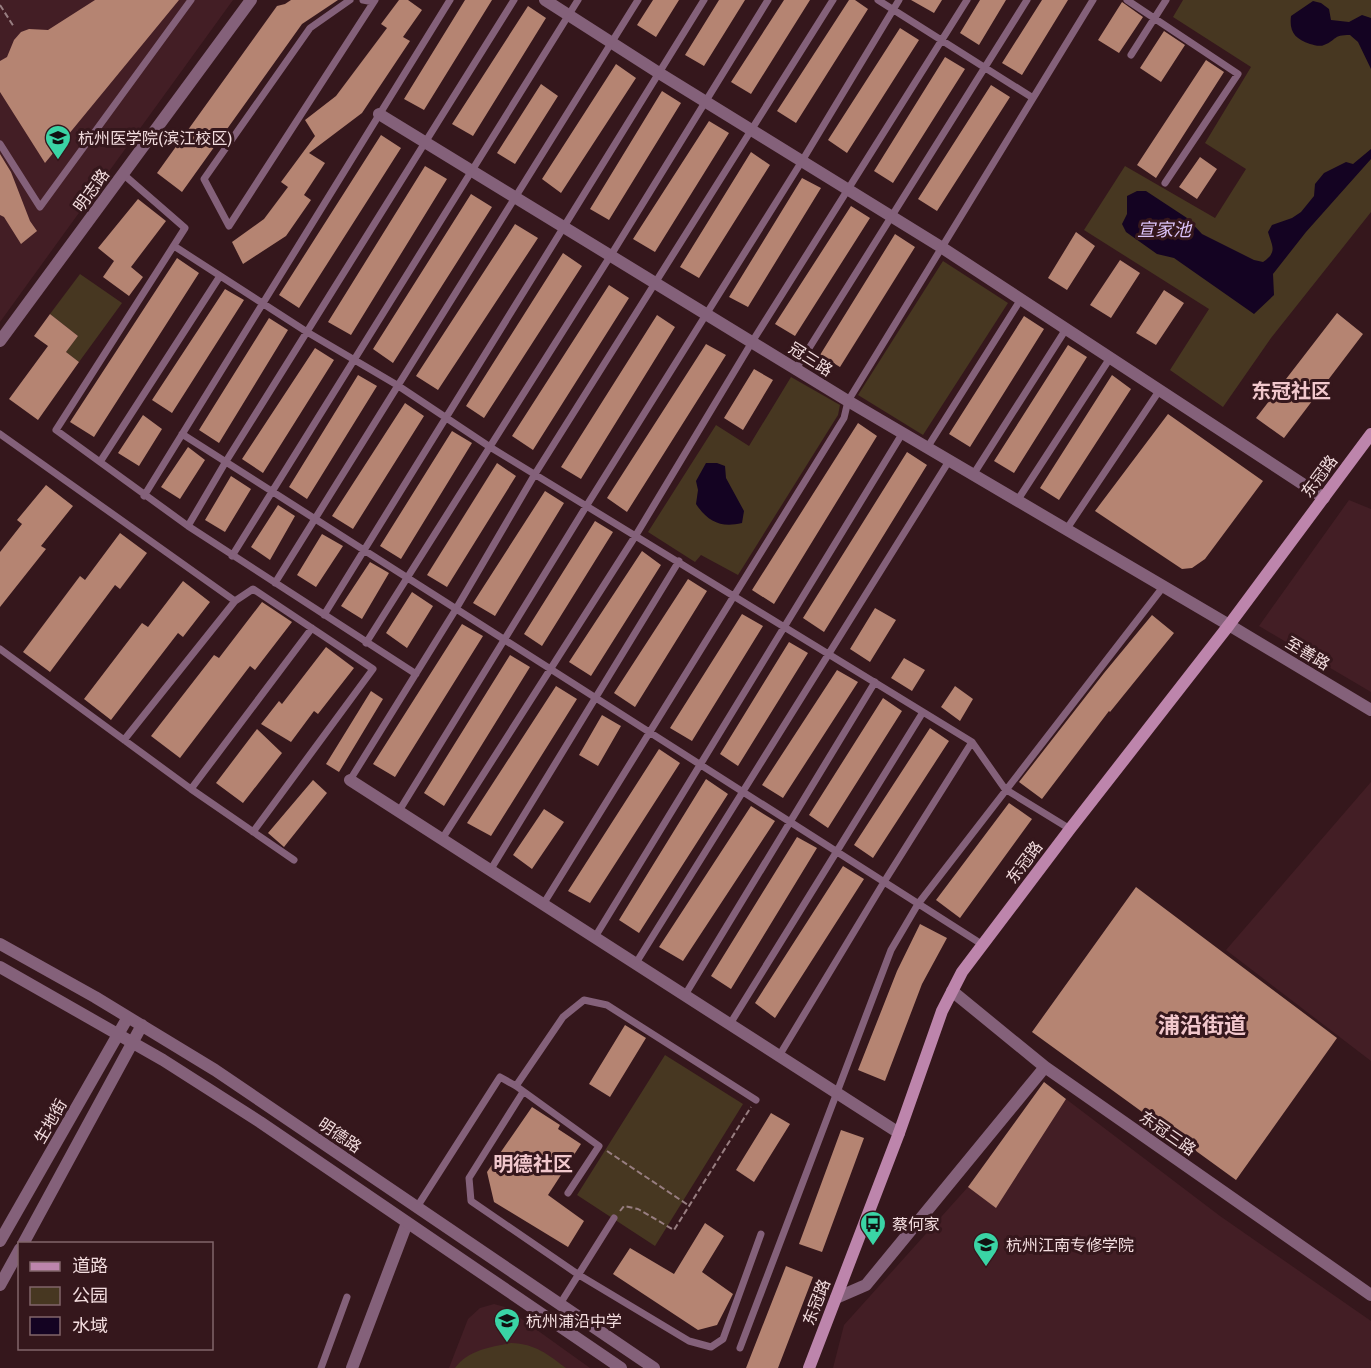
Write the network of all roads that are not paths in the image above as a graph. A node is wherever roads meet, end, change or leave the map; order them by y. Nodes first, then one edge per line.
1 (191, 0) edge
2 (251, 0) edge
3 (350, 0) edge
4 (363, 0) edge
5 (450, 0) edge
6 (514, 0) edge
7 (545, 0) edge
8 (578, 0) edge
9 (638, 0) edge
10 (704, 0) edge
11 (768, 0) edge
12 (833, 0) edge
13 (878, 0) edge
14 (899, 0) edge
15 (967, 0) edge
16 (1027, 0) edge
17 (1094, 0) edge
18 (1127, 0) edge
19 (1166, 0) edge
20 (374, 1) edge
21 (893, 10) junction
22 (569, 15) junction
23 (1155, 18) junction
24 (942, 41) junction
25 (611, 43) junction
26 (1131, 55) dead end
27 (986, 68) junction
28 (659, 73) junction
29 (1033, 98) junction
30 (705, 101) junction
31 (379, 114) junction
32 (751, 130) junction
33 (425, 142) junction
34 (0, 144) edge
35 (802, 161) junction
36 (471, 171) junction
37 (123, 174) junction
38 (1165, 183) dead end
39 (849, 190) junction
40 (514, 197) junction
41 (892, 217) junction
42 (564, 226) junction
43 (174, 246) junction
44 (941, 247) junction
45 (611, 255) junction
46 (220, 276) junction
47 (657, 283) junction
48 (1021, 299) junction
49 (263, 303) junction
50 (706, 314) junction
51 (1065, 329) junction
52 (307, 332) junction
53 (0, 341) edge
54 (752, 342) junction
55 (1110, 358) junction
56 (354, 360) junction
57 (796, 369) junction
58 (397, 385) junction
59 (1159, 391) junction
60 (848, 401) junction
61 (446, 417) junction
62 (0, 434) edge
63 (182, 434) junction
64 (902, 434) junction
65 (1371, 434) edge
66 (490, 447) junction
67 (927, 448) junction
68 (949, 461) junction
69 (100, 462) junction
70 (225, 463) junction
71 (535, 474) junction
72 (973, 475) junction
73 (273, 491) junction
74 (144, 496) junction
75 (1324, 498) junction
76 (1017, 501) junction
77 (586, 505) junction
78 (313, 519) junction
79 (188, 526) junction
80 (1066, 530) junction
81 (636, 535) junction
82 (363, 550) junction
83 (232, 556) junction
84 (679, 561) junction
85 (407, 578) junction
86 (274, 584) junction
87 (1163, 587) junction
88 (734, 595) junction
89 (235, 601) junction
90 (456, 609) junction
91 (324, 615) junction
92 (1229, 625) junction
93 (786, 626) junction
94 (312, 628) junction
95 (504, 639) junction
96 (366, 643) junction
97 (0, 649) edge
98 (830, 654) junction
99 (550, 669) junction
100 (416, 674) junction
101 (875, 682) junction
102 (596, 698) junction
103 (1371, 710) edge
104 (923, 712) junction
105 (650, 732) junction
106 (124, 740) junction
107 (972, 742) junction
108 (701, 765) junction
109 (350, 780) joint
110 (191, 789) junction
111 (1005, 789) junction
112 (744, 793) junction
113 (399, 811) junction
114 (789, 821) junction
115 (1070, 829) junction
116 (253, 832) junction
117 (442, 839) junction
118 (836, 852) junction
119 (294, 860) dead end
120 (490, 869) junction
121 (884, 882) junction
122 (544, 903) junction
123 (918, 904) junction
124 (595, 937) junction
125 (0, 944) edge
126 (983, 945) junction
127 (636, 963) junction
128 (0, 967) edge
129 (952, 991) junction
130 (685, 995) junction
131 (128, 1017) junction
132 (730, 1024) junction
133 (142, 1025) junction
134 (118, 1034) junction
135 (133, 1042) junction
136 (778, 1056) junction
137 (1045, 1066) junction
138 (516, 1086) junction
139 (523, 1092) junction
140 (835, 1093) junction
141 (756, 1100) road end
142 (899, 1133) junction
143 (568, 1193) dead end
144 (417, 1207) junction
145 (614, 1218) road end
146 (407, 1223) junction
147 (761, 1234) dead end
148 (0, 1241) edge
149 (23, 1242) edge
150 (18, 1253) edge
151 (579, 1275) junction
152 (0, 1285) edge
153 (1371, 1295) edge
154 (347, 1297) dead end
155 (836, 1298) junction
156 (560, 1304) junction
157 (740, 1348) dead end
158 (321, 1368) edge
159 (352, 1368) edge
160 (621, 1368) edge
161 (654, 1368) edge
162 (809, 1368) edge

1 - 34 lane
2 - 37 street, 明志路
3 - 20 lane
4 - 20 lane
5 - 31 lane
6 - 33 lane
7 - 22 street
8 - 22 lane
9 - 25 lane
10 - 28 lane
11 - 30 lane
12 - 32 lane
13 - 21 lane
14 - 21 lane
15 - 24 lane
16 - 27 lane
17 - 29 lane
18 - 23 lane
19 - 23 lane
21 - 24 lane
21 - 35 lane
22 - 25 street
22 - 36 lane
23 - 26 lane
23 - 38 lane
24 - 27 lane
24 - 39 lane
25 - 28 street
25 - 40 lane
27 - 29 lane
27 - 41 lane
28 - 30 street
28 - 42 lane
29 - 44 lane
30 - 32 street
30 - 45 lane
31 - 33 street, 冠三路
31 - 49 lane
32 - 35 street
32 - 47 lane
33 - 36 street, 冠三路
33 - 52 lane
35 - 39 street
35 - 50 lane
36 - 40 street, 冠三路
36 - 56 lane
37 - 43 lane
37 - 53 street, 明志路
39 - 41 street
39 - 54 lane
40 - 42 street, 冠三路
40 - 58 lane
41 - 44 street
41 - 57 lane
42 - 45 street, 冠三路
42 - 61 lane
43 - 46 lane
43 - 69 lane
44 - 48 street
44 - 60 lane
45 - 47 street, 冠三路
45 - 66 lane
46 - 49 lane
46 - 69 lane
47 - 50 street, 冠三路
47 - 71 lane
48 - 51 street
48 - 67 lane
49 - 52 lane
49 - 63 lane
50 - 54 street, 冠三路
50 - 77 lane
51 - 55 street
51 - 72 lane
52 - 56 lane
52 - 70 lane
54 - 57 street, 冠三路
54 - 81 lane
55 - 59 street
55 - 76 lane
56 - 58 lane
56 - 73 lane
57 - 60 street, 冠三路
58 - 61 lane
58 - 78 lane
59 - 75 street
59 - 80 lane
60 - 64 street, 冠三路
60 - 88 lane
61 - 66 lane
61 - 82 lane
62 - 89 lane
63 - 70 lane
63 - 74 lane
64 - 67 street, 冠三路
64 - 93 lane
65 - 75 main road, 东冠路
66 - 71 lane
66 - 85 lane
67 - 68 street, 冠三路
68 - 72 street, 冠三路
68 - 98 lane
69 - 74 lane
70 - 73 lane
70 - 79 lane
71 - 77 lane
71 - 90 lane
72 - 76 street, 冠三路
73 - 78 lane
73 - 83 lane
74 - 79 lane
75 - 92 main road, 东冠路
76 - 80 street, 冠三路
77 - 81 lane
77 - 95 lane
78 - 82 lane
78 - 86 lane
79 - 83 lane
80 - 87 street, 冠三路
81 - 84 lane
81 - 99 lane
82 - 85 lane
82 - 91 lane
83 - 86 lane
84 - 88 lane
84 - 102 lane
85 - 90 lane
85 - 96 lane
86 - 91 lane
87 - 92 street, 冠三路
87 - 111 lane
88 - 93 lane
88 - 105 lane
89 - 94 lane
89 - 106 lane
90 - 95 lane
90 - 100 lane
91 - 96 lane
92 - 103 street, 至善路
92 - 115 main road, 东冠路
93 - 98 lane
93 - 108 lane
94 - 110 lane
94 - 116 lane
95 - 99 lane
95 - 113 lane
96 - 100 lane
97 - 106 lane
98 - 101 lane
98 - 112 lane
99 - 102 lane
99 - 117 lane
100 - 109 lane
101 - 104 lane
101 - 114 lane
102 - 105 lane
102 - 120 lane
104 - 107 lane
104 - 118 lane
105 - 108 lane
105 - 122 lane
106 - 110 lane
107 - 111 lane
107 - 121 lane
108 - 112 lane
108 - 124 lane
109 - 113 street
110 - 116 lane
111 - 115 lane
111 - 123 lane
112 - 114 lane
112 - 127 lane
113 - 117 street
114 - 118 lane
114 - 130 lane
115 - 126 main road, 东冠路
116 - 119 lane
117 - 120 street
118 - 121 lane
118 - 132 lane
120 - 122 street
121 - 123 lane
121 - 136 lane
122 - 124 street
123 - 126 lane
123 - 140 lane
124 - 127 street
125 - 131 street, 明德路
126 - 129 main road, 东冠路
127 - 130 street
128 - 134 street
129 - 137 street, 东冠三路
129 - 142 main road, 东冠路
130 - 132 street
131 - 133 street, 明德路
131 - 134 street, 生地街
132 - 136 street
133 - 135 street, 生地街
133 - 144 street, 明德路
134 - 135 street
134 - 148 street, 生地街
135 - 146 street
135 - 149 street, 生地街
136 - 140 street
137 - 153 street, 东冠三路
137 - 155 street
138 - 139 lane
138 - 141 lane
138 - 144 lane
139 - 143 lane
139 - 151 lane
140 - 142 street
140 - 157 lane
142 - 155 main road, 东冠路
144 - 156 street, 明德路
145 - 151 lane
146 - 159 street
146 - 160 street
147 - 151 lane
150 - 152 street
151 - 156 lane
154 - 158 lane
155 - 162 main road, 东冠路
156 - 161 street, 明德路

